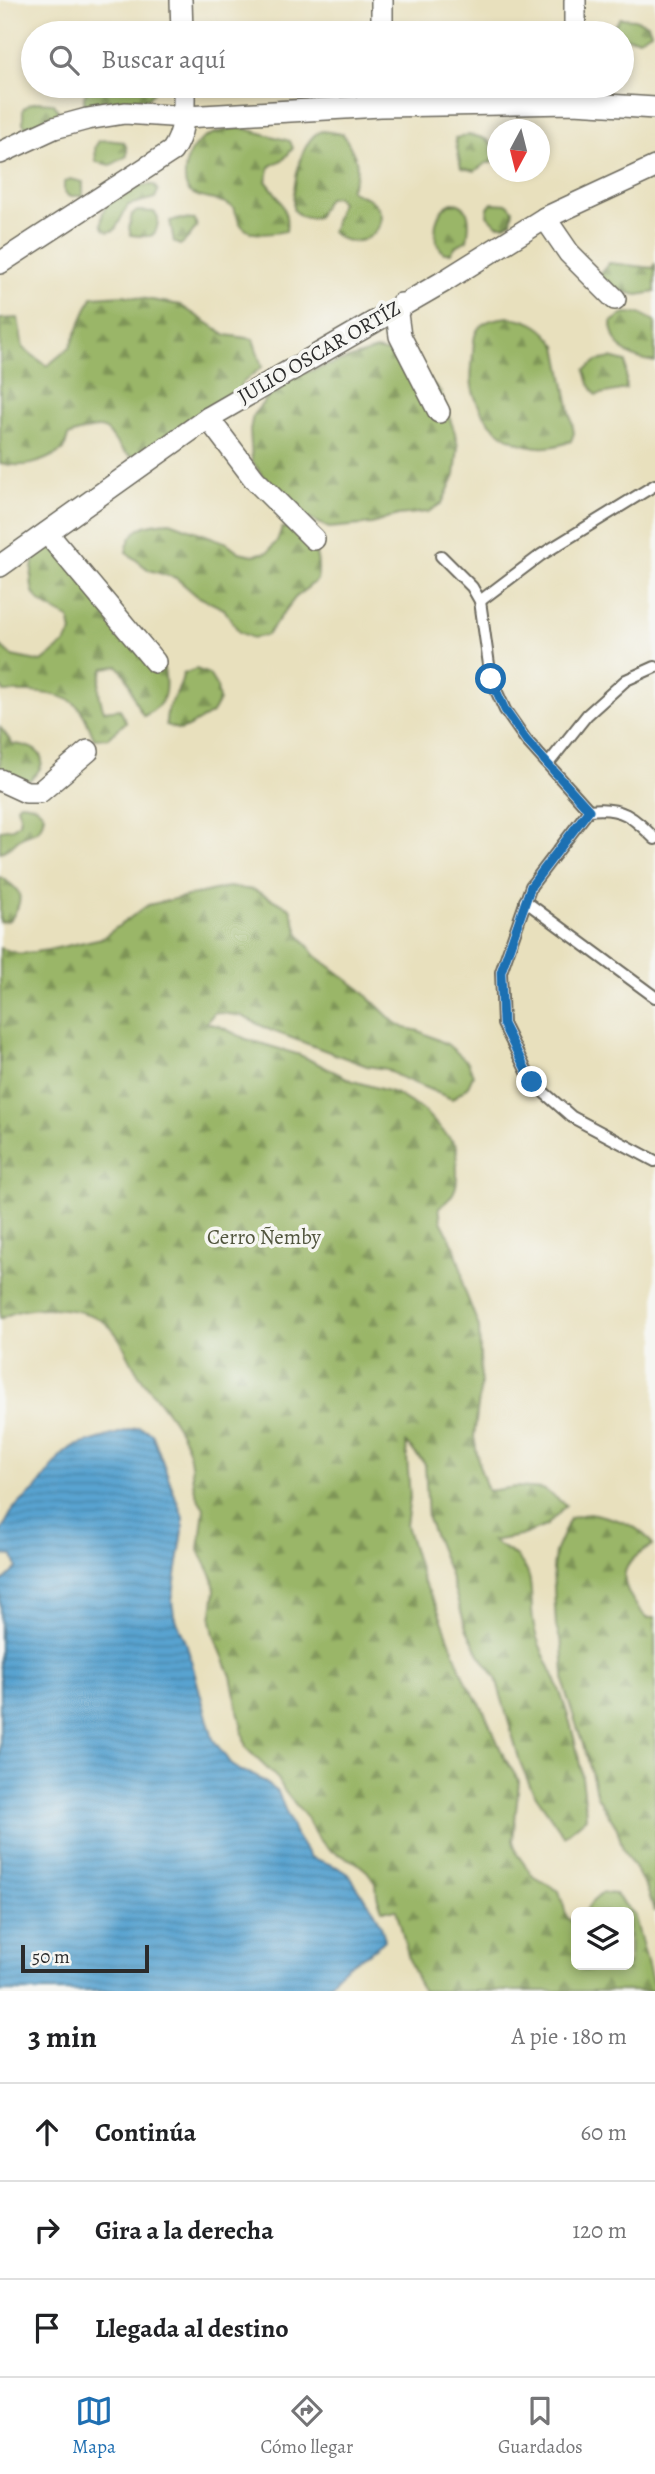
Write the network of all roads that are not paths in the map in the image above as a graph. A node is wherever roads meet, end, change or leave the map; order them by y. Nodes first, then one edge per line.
1 (181, 0) edge
2 (382, 0) edge
3 (575, 0) edge
4 (182, 21) edge
5 (382, 21) edge
6 (575, 21) edge
7 (184, 98) edge
8 (362, 98) edge
9 (597, 98) edge
10 (655, 108) edge
11 (185, 117) junction
12 (0, 153) edge
13 (655, 167) edge
14 (545, 218) junction
15 (0, 263) edge
16 (615, 299) dead end
17 (401, 304) junction
18 (439, 412) dead end
19 (208, 418) junction
20 (655, 485) edge
21 (47, 533) junction
22 (314, 539) dead end
23 (441, 556) dead end
24 (0, 566) edge
25 (481, 601) junction
26 (155, 662) dead end
27 (655, 667) edge
28 (88, 751) dead end
29 (548, 764) junction
30 (0, 780) edge
31 (589, 810) junction
32 (655, 839) edge
33 (525, 901) junction
34 (655, 997) edge
35 (655, 1161) edge

1 - 4 street
2 - 5 street
3 - 6 street
7 - 11 street
8 - 11 street
9 - 10 street
11 - 12 street
11 - 15 street
13 - 14 street, JULIO OSCAR ORTÍZ
14 - 16 street
14 - 17 street, JULIO OSCAR ORTÍZ
17 - 18 street
17 - 19 street, JULIO OSCAR ORTÍZ
19 - 21 street, JULIO OSCAR ORTÍZ
19 - 22 street
20 - 25 lane
21 - 24 street, JULIO OSCAR ORTÍZ
21 - 26 street
23 - 25 lane
25 - 29 lane
27 - 29 lane
28 - 30 street
29 - 31 lane
31 - 32 lane
31 - 33 lane
33 - 34 lane
33 - 35 lane

